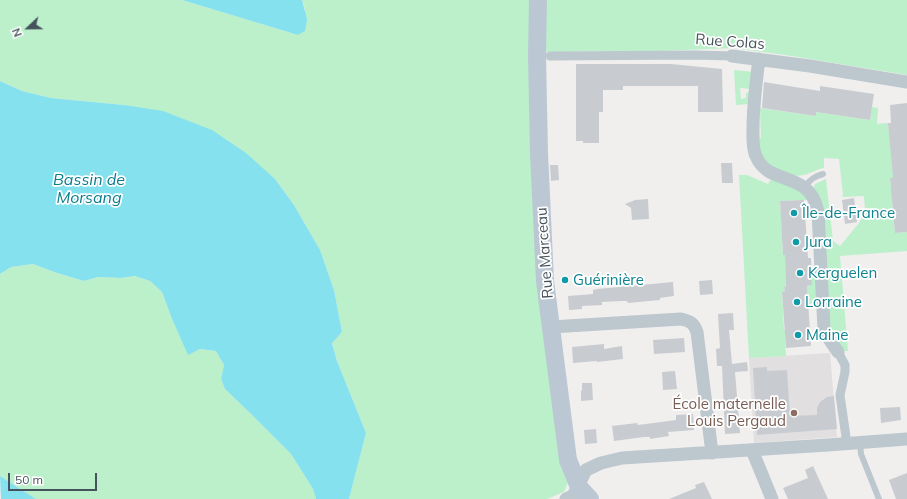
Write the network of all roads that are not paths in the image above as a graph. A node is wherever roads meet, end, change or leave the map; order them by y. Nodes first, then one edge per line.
1 (538, 0) edge
2 (550, 56) dead end
3 (732, 56) joint
4 (759, 59) junction
5 (907, 82) edge
6 (823, 174) dead end
7 (805, 187) junction
8 (551, 328) junction
9 (838, 352) joint
10 (907, 439) edge
11 (853, 443) junction
12 (752, 450) junction
13 (712, 453) junction
14 (576, 496) edge
15 (772, 499) edge
16 (879, 499) edge

1 - 8 main road, Rue Marceau
2 - 3 street, Rue Colas
3 - 4 street, Rue Colas
4 - 5 street, Rue Colas
4 - 7 street
6 - 7 lane
7 - 9 street
8 - 13 street
8 - 14 main road, Rue Marceau
9 - 11 street
10 - 11 street
11 - 12 street
11 - 16 lane
12 - 13 street
12 - 15 street
13 - 14 street

